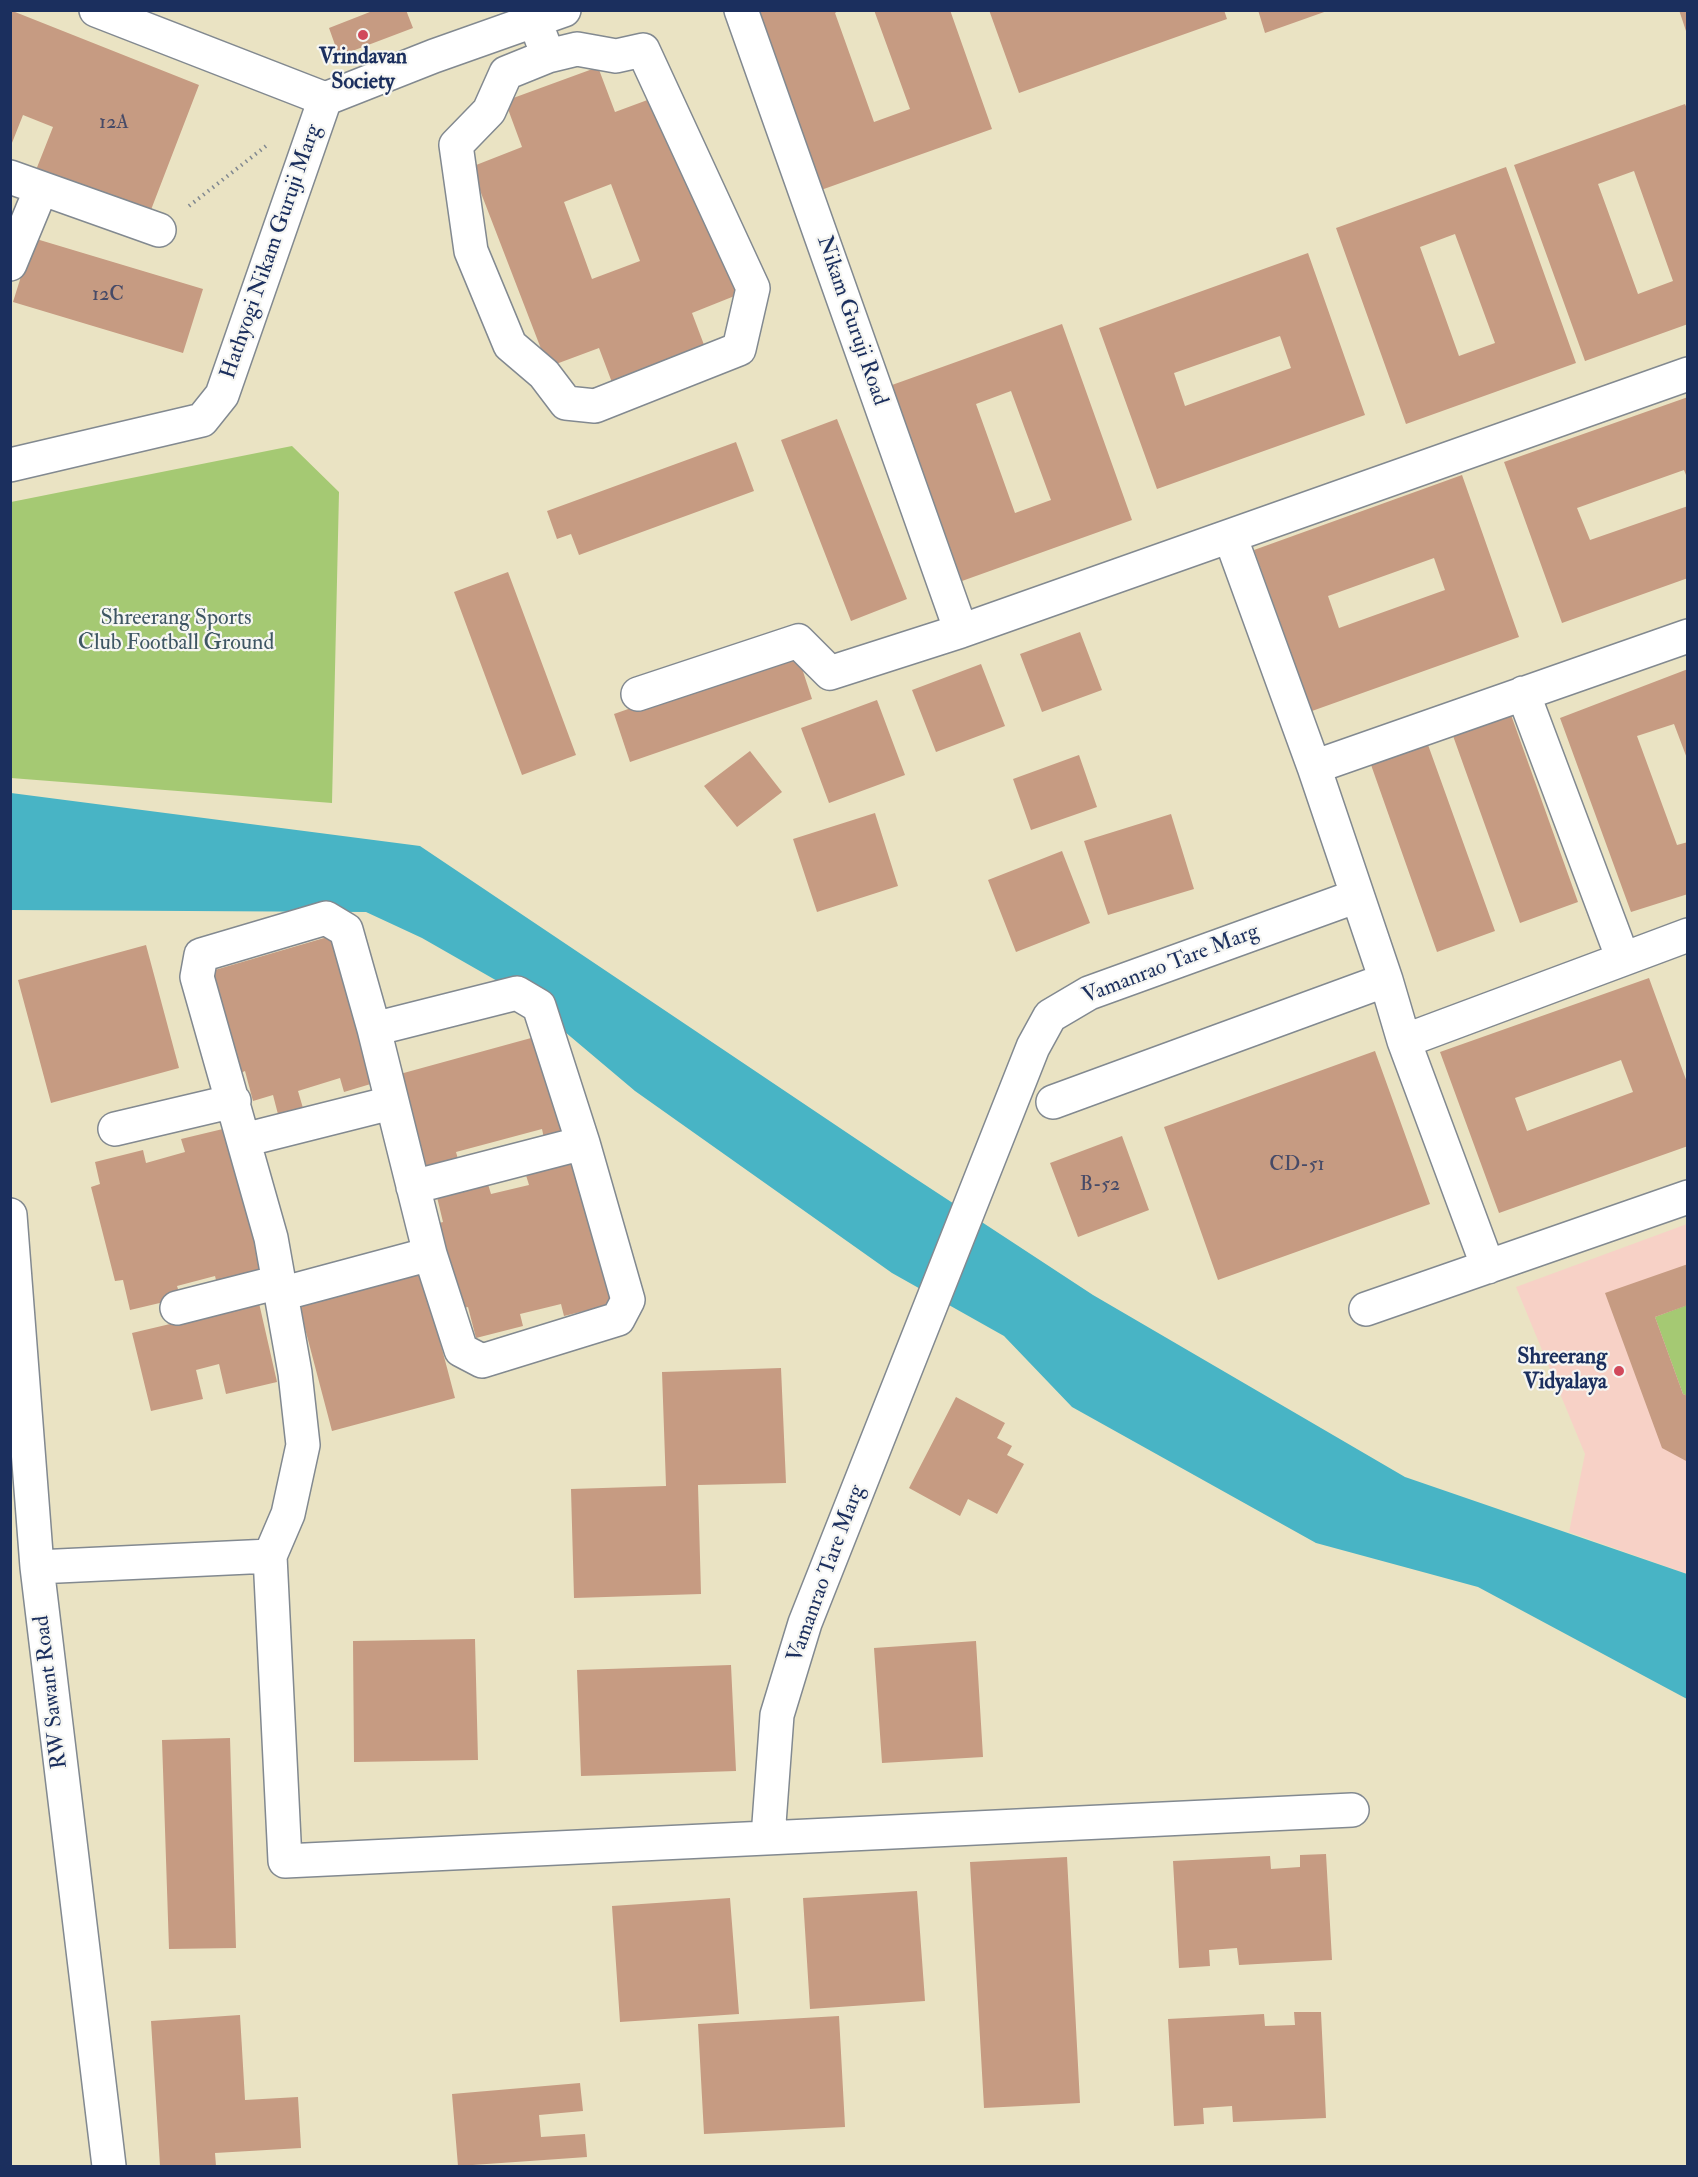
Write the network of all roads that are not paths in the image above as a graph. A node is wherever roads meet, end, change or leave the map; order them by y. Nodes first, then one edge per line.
1 (96, 10) edge
2 (741, 10) edge
3 (549, 16) edge
4 (159, 22) edge
5 (548, 56) junction
6 (325, 99) junction
7 (10, 177) edge
8 (41, 189) junction
9 (159, 230) road end
10 (10, 264) edge
11 (1688, 374) edge
12 (10, 465) edge
13 (1230, 536) junction
14 (961, 631) junction
15 (1688, 636) edge
16 (1523, 693) junction
17 (638, 694) dead end
18 (1314, 767) junction
19 (1357, 896) junction
20 (1688, 935) edge
21 (1623, 959) junction
22 (1386, 981) junction
23 (374, 1029) junction
24 (1404, 1041) junction
25 (234, 1101) junction
26 (1053, 1102) dead end
27 (391, 1103) junction
28 (115, 1129) dead end
29 (244, 1140) junction
30 (583, 1143) junction
31 (414, 1187) junction
32 (1688, 1197) edge
33 (10, 1215) edge
34 (430, 1254) junction
35 (1488, 1267) junction
36 (280, 1288) junction
37 (177, 1308) dead end
38 (1366, 1310) dead end
39 (270, 1556) junction
40 (37, 1567) junction
41 (1352, 1810) dead end
42 (768, 1837) junction
43 (109, 2166) edge

1 - 4 street
2 - 14 street, Nikam Guruji Road
3 - 5 street
3 - 6 street, Hathyogi Nikam Guruji Marg
4 - 6 street
5 - 5 street
6 - 12 street, Hathyogi Nikam Guruji Marg
7 - 8 street
8 - 9 street
8 - 10 street
11 - 13 street
13 - 14 street
13 - 18 street
14 - 17 street
15 - 16 street
16 - 18 street
16 - 21 street
18 - 19 street
19 - 22 street
19 - 42 street, Vamanrao Tare Marg
20 - 21 street
21 - 24 street
22 - 24 street
22 - 26 street
23 - 25 street
23 - 27 street
23 - 30 street
24 - 35 street
25 - 28 street
25 - 29 street
27 - 29 street
27 - 31 street
29 - 36 street
30 - 31 street
30 - 34 street
31 - 34 street
32 - 35 street
33 - 40 street, RW Sawant Road
34 - 36 street
35 - 38 street
36 - 37 street
36 - 39 street
39 - 40 street
39 - 42 street
40 - 43 street, RW Sawant Road
41 - 42 street

